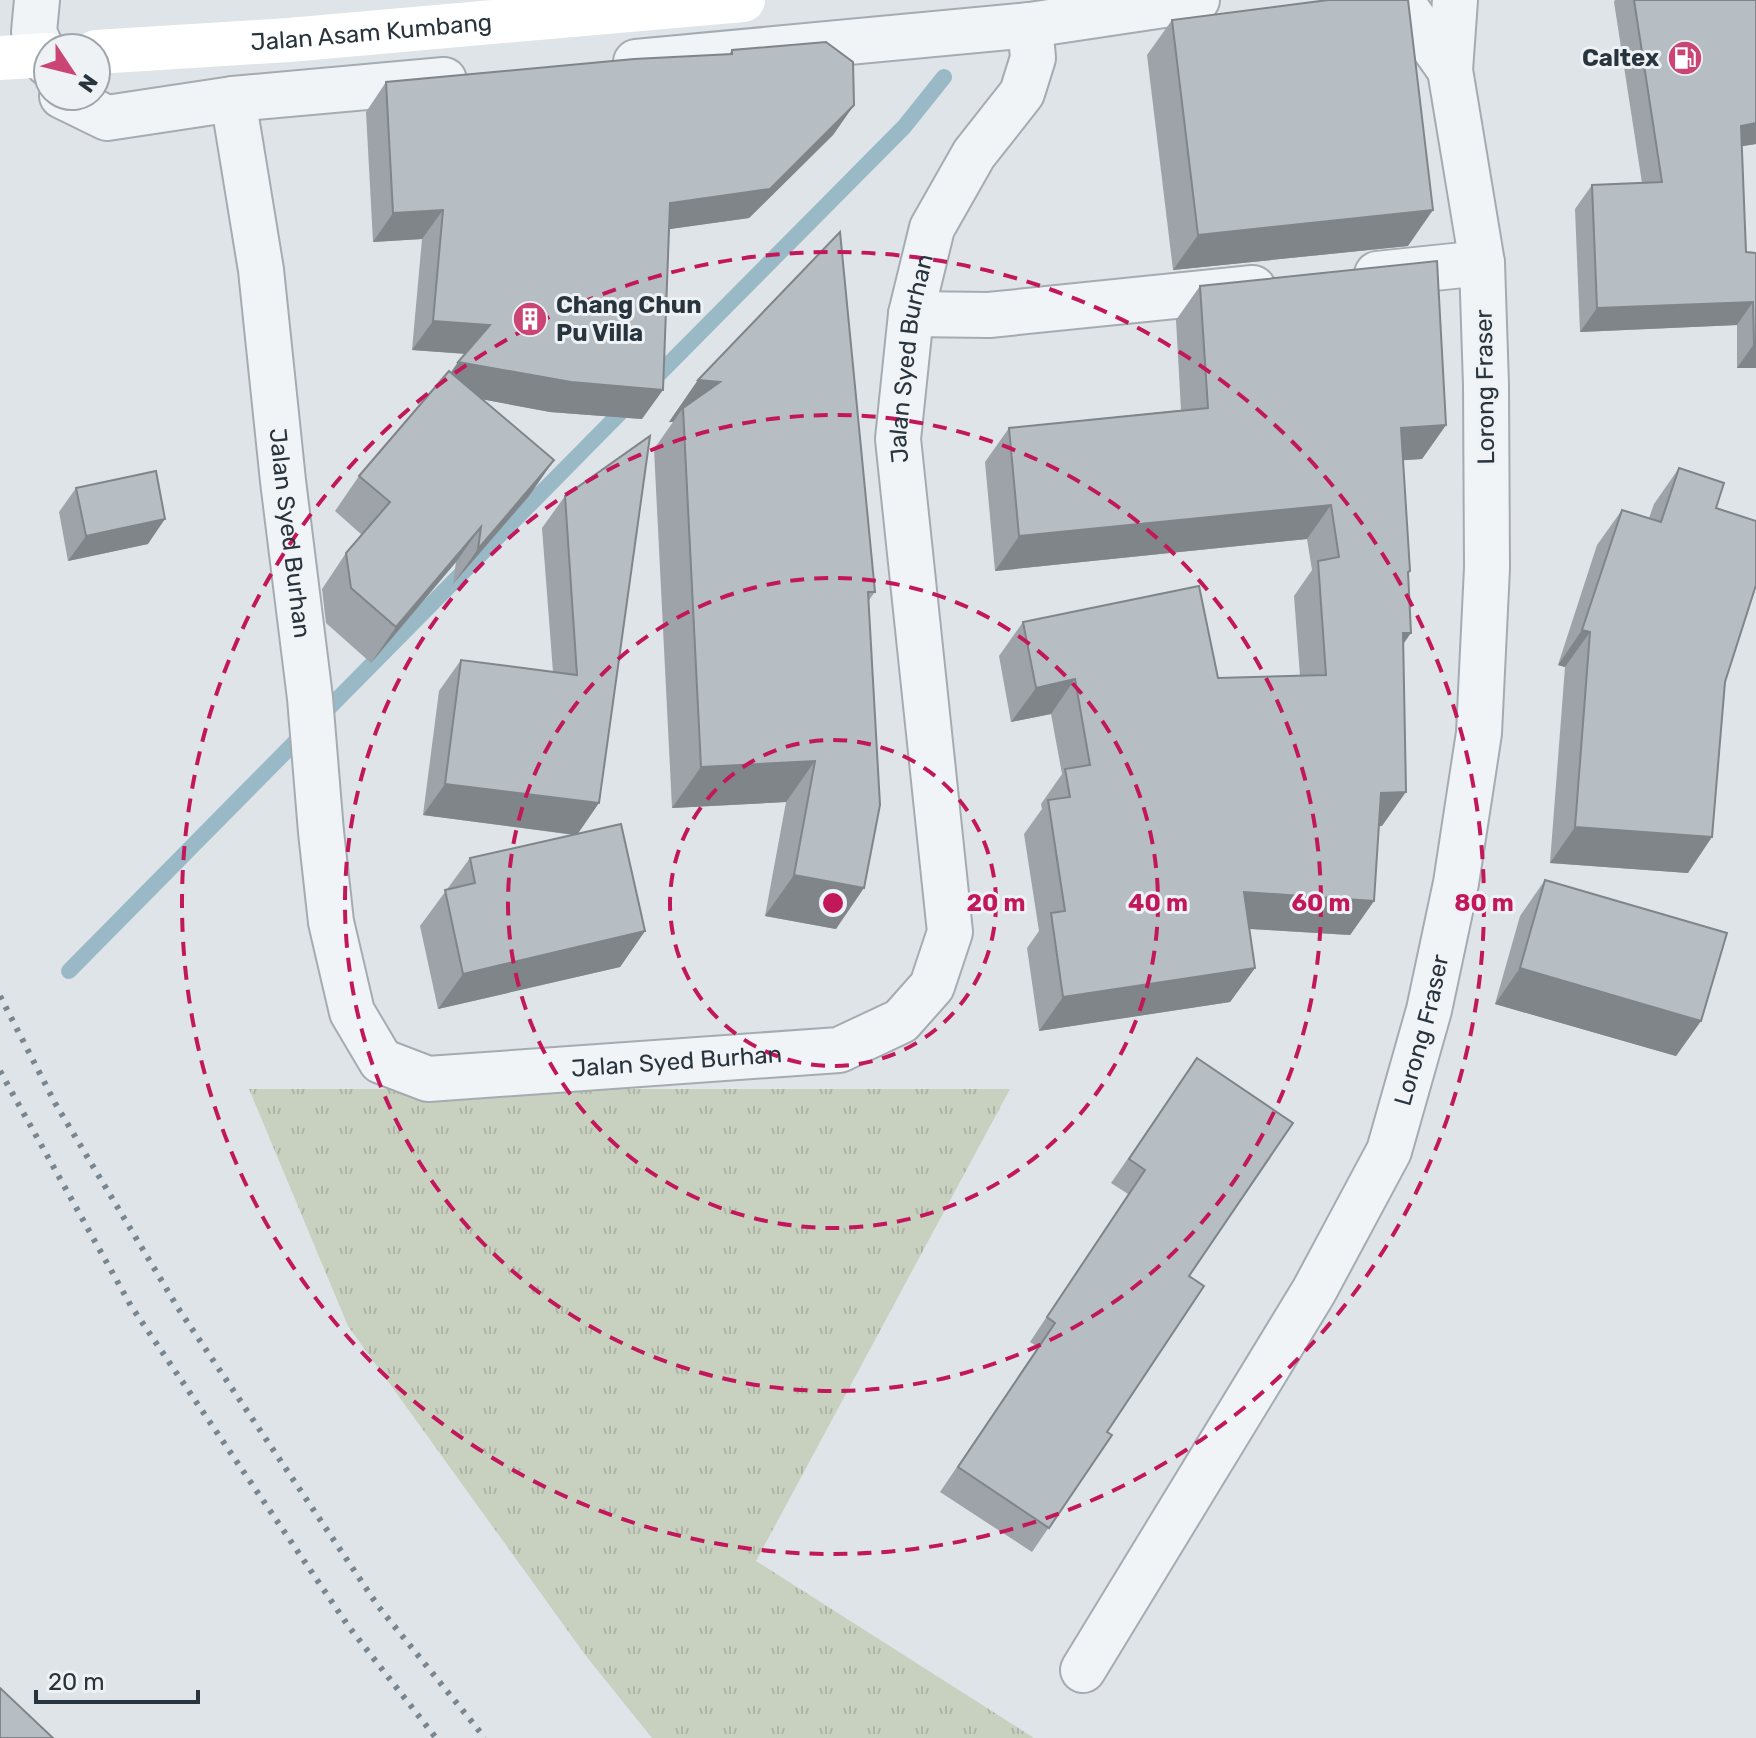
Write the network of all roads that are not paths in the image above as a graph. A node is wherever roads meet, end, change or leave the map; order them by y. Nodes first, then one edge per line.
1 (37, 0) edge
2 (743, 0) edge
3 (1197, 0) edge
4 (1400, 0) edge
5 (1455, 0) edge
6 (1030, 25) junction
7 (34, 32) edge
8 (112, 51) edge
9 (32, 56) edge
10 (0, 58) edge
11 (600, 65) edge
12 (1450, 70) junction
13 (488, 75) edge
14 (233, 99) junction
15 (95, 112) edge
16 (1482, 263) junction
17 (1343, 278) edge
18 (1297, 283) edge
19 (911, 314) junction
20 (1083, 1670) dead end

1 - 7 street
2 - 8 main road, Jalan Asam Kumbang
3 - 6 street
4 - 12 street, Lorong Fraser
5 - 12 street, Lorong Fraser
6 - 11 street
6 - 19 street, Jalan Syed Burhan
9 - 10 main road, bridge
12 - 16 street, Lorong Fraser
13 - 14 street
14 - 15 street
14 - 19 street, Jalan Syed Burhan
16 - 17 street
16 - 20 street, Lorong Fraser
18 - 19 street

